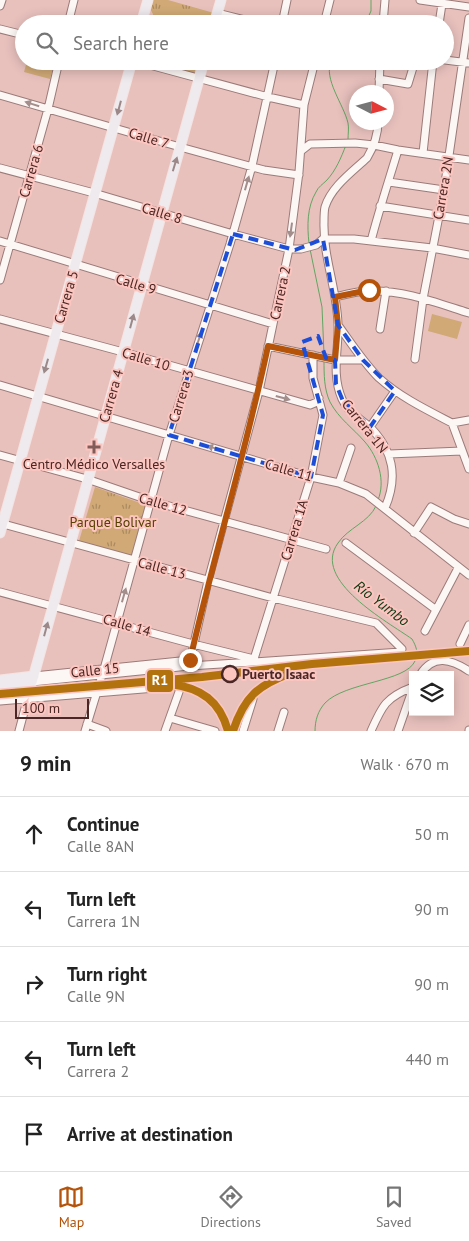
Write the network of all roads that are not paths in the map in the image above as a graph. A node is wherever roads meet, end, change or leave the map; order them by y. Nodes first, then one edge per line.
1 (2, 0) edge
2 (74, 0) edge
3 (148, 0) edge
4 (221, 0) edge
5 (287, 0) edge
6 (330, 0) edge
7 (385, 0) edge
8 (420, 0) edge
9 (442, 4) junction
10 (0, 6) edge
11 (469, 7) edge
12 (217, 13) joint
13 (70, 15) edge
14 (144, 15) edge
15 (225, 15) edge
16 (284, 15) edge
17 (326, 15) edge
18 (384, 15) edge
19 (440, 15) edge
20 (469, 18) edge
21 (0, 29) edge
22 (15, 33) edge
23 (466, 62) edge
24 (58, 70) edge
25 (130, 70) edge
26 (168, 70) edge
27 (201, 70) edge
28 (272, 70) edge
29 (313, 70) edge
30 (380, 70) edge
31 (412, 70) edge
32 (432, 70) edge
33 (199, 78) junction
34 (379, 79) junction
35 (379, 85) edge
36 (0, 95) edge
37 (268, 97) junction
38 (304, 105) junction
39 (48, 109) junction
40 (114, 127) junction
41 (377, 130) edge
42 (302, 136) junction
43 (310, 144) junction
44 (374, 145) junction
45 (180, 148) junction
46 (301, 150) junction
47 (398, 150) junction
48 (423, 153) junction
49 (448, 156) junction
50 (469, 160) edge
51 (252, 166) junction
52 (0, 168) edge
53 (299, 174) junction
54 (29, 177) junction
55 (389, 182) junction
56 (444, 190) junction
57 (94, 193) junction
58 (380, 206) junction
59 (161, 213) junction
60 (439, 214) junction
61 (469, 220) edge
62 (233, 234) junction
63 (323, 239) junction
64 (0, 241) edge
65 (371, 241) junction
66 (10, 244) junction
67 (432, 248) junction
68 (289, 249) junction
69 (469, 255) edge
70 (75, 264) junction
71 (0, 280) edge
72 (141, 285) junction
73 (386, 291) junction
74 (335, 297) junction
75 (423, 299) junction
76 (210, 306) junction
77 (469, 313) edge
78 (0, 319) edge
79 (273, 324) junction
80 (338, 325) junction
81 (380, 329) dead end
82 (55, 333) junction
83 (268, 346) junction
84 (123, 352) junction
85 (315, 356) junction
86 (415, 359) dead end
87 (333, 360) junction
88 (363, 360) junction
89 (188, 372) junction
90 (0, 385) edge
91 (259, 391) junction
92 (395, 391) junction
93 (37, 396) junction
94 (319, 398) junction
95 (105, 416) junction
96 (469, 420) edge
97 (452, 423) junction
98 (370, 427) junction
99 (169, 435) junction
100 (351, 448) dead end
101 (462, 451) junction
102 (0, 454) edge
103 (389, 454) junction
104 (241, 456) junction
105 (21, 460) junction
106 (469, 469) edge
107 (311, 476) junction
108 (87, 479) junction
109 (339, 483) junction
110 (151, 501) junction
111 (384, 508) junction
112 (224, 521) junction
113 (1, 523) edge
114 (469, 524) edge
115 (0, 533) edge
116 (414, 533) junction
117 (291, 540) junction
118 (70, 542) junction
119 (346, 543) dead end
120 (326, 550) dead end
121 (134, 560) junction
122 (458, 568) junction
123 (469, 575) edge
124 (208, 581) junction
125 (0, 592) edge
126 (273, 598) junction
127 (53, 605) junction
128 (435, 609) junction
129 (116, 622) junction
130 (469, 625) edge
131 (425, 631) dead end
132 (193, 644) junction
133 (460, 644) dead end
134 (402, 649) joint
135 (253, 661) junction
136 (189, 663) junction
137 (423, 671) edge
138 (469, 671) edge
139 (103, 673) junction
140 (33, 679) junction
141 (0, 680) edge
142 (0, 687) edge
143 (409, 689) edge
144 (97, 692) junction
145 (28, 699) junction
146 (254, 699) dead end
147 (409, 699) edge
148 (0, 702) edge
149 (284, 712) dead end
150 (170, 718) junction
151 (86, 727) edge
152 (19, 731) edge
153 (106, 731) edge
154 (165, 731) edge
155 (215, 731) edge
156 (243, 731) edge
157 (278, 731) edge
158 (371, 731) edge
159 (398, 731) edge

1 - 10 street
2 - 13 street
3 - 14 main road
4 - 12 main road
5 - 16 street
6 - 17 street
7 - 18 street
8 - 9 street
9 - 11 street
9 - 19 street
12 - 15 street
20 - 23 street, Carrera 2N
21 - 22 street
23 - 49 street, Carrera 2N
24 - 39 street, Carrera 6
25 -> 40 main road, Carrera 5
26 - 33 street
27 - 33 main road, Carrera 4
28 - 37 street, Carrera 3
29 - 38 street, Carrera 2
30 - 34 street
31 - 34 street
32 - 48 street
33 - 37 street
33 - 45 main road, Carrera 4
34 - 35 street
39 -> 36 street, Calle 7
37 - 38 street
37 - 51 street, Carrera 3
38 - 42 street, Carrera 2
39 - 40 street, Calle 7
39 - 54 street, Carrera 6
40 - 45 street, Calle 7
40 - 57 main road, Carrera 5
41 - 44 street, Carrera 1N
42 - 43 street
42 - 46 street, Carrera 2
43 - 44 street
43 - 46 street
44 - 47 street
44 - 63 street, Carrera 1N
45 - 51 street, Calle 7
59 -> 45 main road, Carrera 4
46 - 53 street, Carrera 2
47 - 48 street
47 - 55 street
48 - 49 street
49 - 50 street
49 - 56 street, Carrera 2N
51 - 53 street, Calle 7
62 -> 51 street, Carrera 3
52 - 54 street, Calle 8
53 -> 68 street, Carrera 2
54 - 57 street, Calle 8
54 - 66 street, Carrera 6
55 - 56 street
55 - 58 street
56 - 60 street, Carrera 2N
57 - 59 street, Calle 8
57 - 70 main road, Carrera 5
58 - 60 street
58 - 65 street
59 - 62 street, Calle 8
59 - 72 main road, Carrera 4
60 - 61 street
60 - 67 street, Carrera 2N
62 - 68 street, Calle 8
62 - 76 street, Carrera 3
63 - 65 street
63 - 68 street, Calle 8
63 - 74 street, Carrera 1N
64 - 66 street, Calle 9
65 - 67 street
66 - 70 street, Calle 9
66 - 71 street, Carrera 6
67 - 69 street
67 - 75 street, Carrera 2N
68 - 79 street, Carrera 2
70 - 72 street, Calle 9
70 - 82 main road, Carrera 5
72 - 76 street, Calle 9
84 -> 72 main road, Carrera 4
73 - 74 street
73 - 75 street
73 - 81 street
74 - 80 street, Carrera 1N
75 - 77 street
75 - 86 street, Carrera 2N
76 - 79 street, Calle 9
89 -> 76 street, Carrera 3
78 - 82 street, Calle 10
79 - 83 street, Carrera 2
80 - 87 street, Carrera 1N
80 - 88 street
82 - 84 street, Calle 10
82 -> 93 main road, Carrera 5
83 - 85 street
83 - 91 street, Carrera 2
84 - 89 street, Calle 10
84 - 95 main road, Carrera 4
85 - 87 street
85 - 94 street, Carrera 1A
87 - 88 street
87 - 98 street, Carrera 1N
88 - 92 street
89 - 91 street, Calle 10
89 - 99 street, Carrera 3
90 - 93 street, Calle 11
91 -> 94 street, Calle 10
91 - 104 street, Carrera 2
92 - 97 street
92 - 98 street
93 - 95 street, Calle 11
93 - 105 main road, Carrera 5
94 - 107 street, Carrera 1A
95 - 99 street, Calle 11
95 - 108 main road, Carrera 4
96 - 97 street
97 - 101 street
98 - 103 street, Carrera 1N
104 -> 99 street, Calle 11
99 - 110 street, Carrera 3
100 - 109 street
101 - 103 street
101 - 106 street
102 - 105 street, Calle 12
103 - 111 street, Carrera 1N
104 - 107 street, Calle 11
104 - 112 street, Carrera 2
105 - 108 street, Calle 12
105 - 113 main road, Carrera 5
107 - 109 street, Calle 11
107 - 117 street, Carrera 1A
108 - 110 street, Calle 12
108 - 118 main road, Carrera 4
109 - 111 street, Calle 11
110 - 112 street, Calle 12
110 - 121 street, Carrera 3
111 - 116 street, Calle 11
112 - 117 street, Calle 12
112 - 124 street, Carrera 2
113 - 115 main road, Carrera 5
113 - 118 street, Calle 13
114 - 116 street
116 - 122 street, Calle 11
117 - 120 street, Calle 12
117 - 126 street, Carrera 1A
118 - 121 street, Calle 13
118 - 127 main road, Carrera 4
119 - 128 street
121 - 124 street, Calle 13
129 -> 121 street, Carrera 3
122 - 123 street, Calle 11
122 - 128 street
124 - 126 street, Calle 13
124 - 132 street, Carrera 2
125 - 127 street, Calle 14
126 - 134 street, Calle 13
126 - 135 street, Carrera 1A
127 - 129 street, Calle 14
140 -> 127 main road, Carrera 4
128 - 131 street
129 - 132 street, Calle 14
129 - 139 street, Carrera 3
130 - 133 street
132 - 135 street, Calle 14
132 - 136 street, Carrera 2
134 - 135 street, Calle 15
135 - 136 street, Calle 15
136 - 139 street, Calle 15
137 - 138 street
139 - 140 street, Calle 15
139 - 144 street, Carrera 3
140 - 141 main road, Calle 15
140 - 142 main road, Calle 15
140 - 145 street, Carrera 4
143 - 158 street
144 - 145 street, Calle 15
144 - 150 street, Calle 15
144 - 151 street, Carrera 3
145 - 148 street, Calle 15
145 - 152 street, Carrera 4
146 - 156 street
147 - 159 street
149 - 157 street
150 - 154 street
150 - 155 street
151 - 153 street

